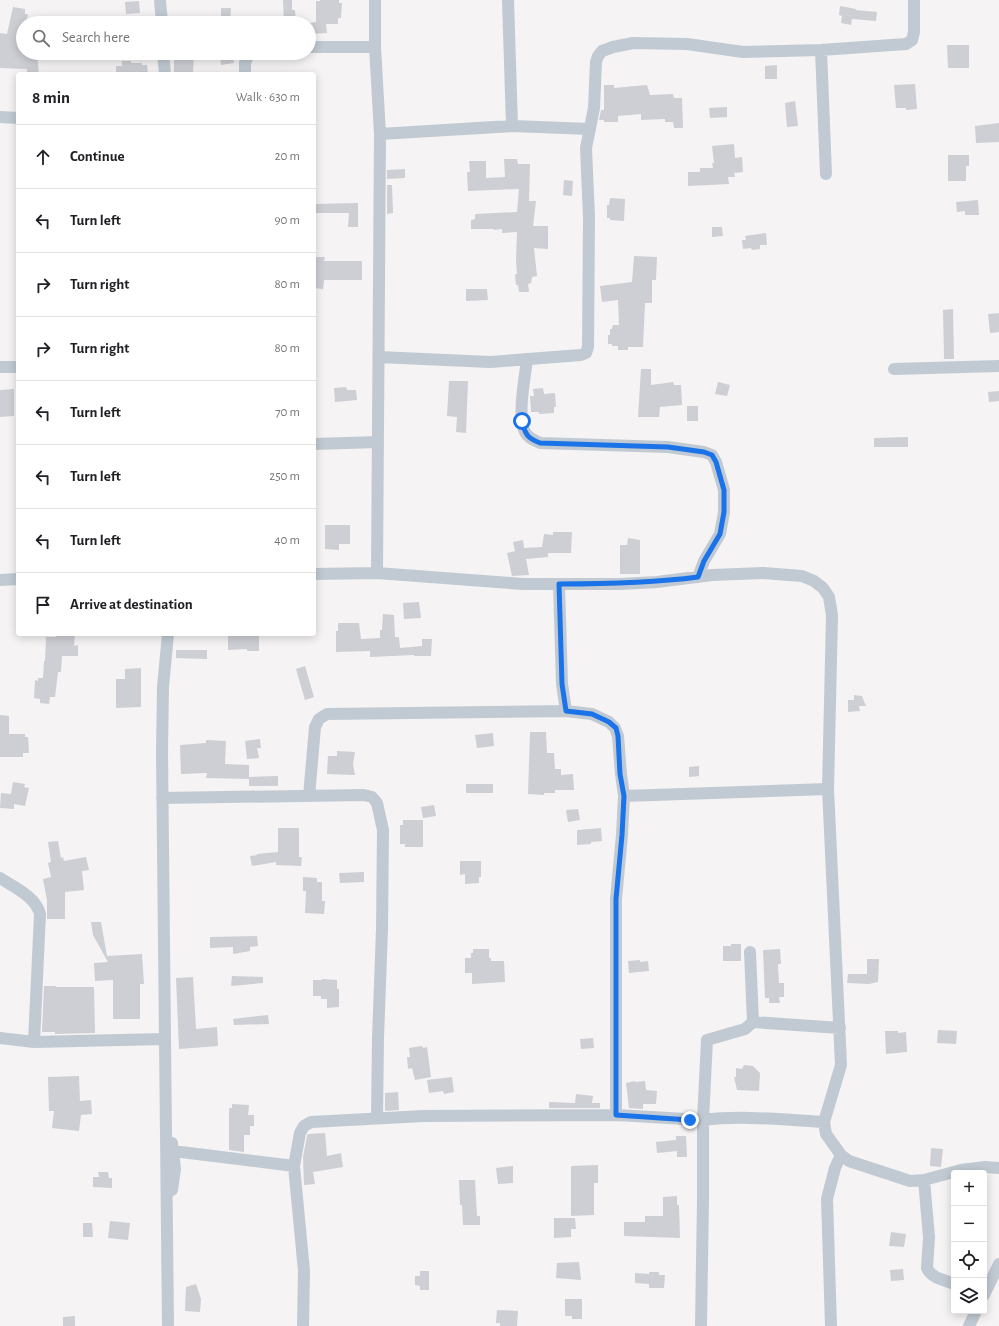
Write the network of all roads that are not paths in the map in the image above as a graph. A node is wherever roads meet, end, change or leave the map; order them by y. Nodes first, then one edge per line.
1 (160, 0) edge
2 (375, 0) edge
3 (508, 0) edge
4 (914, 0) edge
5 (161, 16) edge
6 (316, 47) edge
7 (375, 47) junction
8 (821, 50) junction
9 (164, 60) edge
10 (246, 60) edge
11 (165, 72) edge
12 (245, 72) edge
13 (0, 117) edge
14 (16, 118) edge
15 (512, 126) junction
16 (590, 129) junction
17 (380, 134) junction
18 (826, 174) dead end
19 (379, 357) junction
20 (527, 359) junction
21 (999, 366) edge
22 (0, 367) edge
23 (16, 367) edge
24 (894, 369) dead end
25 (378, 442) junction
26 (316, 444) edge
27 (377, 573) junction
28 (316, 574) edge
29 (698, 577) junction
30 (16, 579) edge
31 (0, 580) edge
32 (559, 584) junction
33 (168, 636) edge
34 (566, 711) junction
35 (828, 789) junction
36 (309, 796) junction
37 (624, 796) junction
38 (162, 798) junction
39 (0, 878) edge
40 (750, 952) dead end
41 (753, 1022) junction
42 (840, 1028) junction
43 (0, 1038) edge
44 (164, 1038) junction
45 (34, 1042) junction
46 (616, 1115) junction
47 (166, 1118) junction
48 (377, 1118) junction
49 (703, 1120) junction
50 (824, 1122) junction
51 (173, 1151) junction
52 (841, 1155) junction
53 (294, 1166) junction
54 (999, 1168) edge
55 (924, 1180) junction
56 (166, 1203) junction
57 (999, 1264) edge
58 (951, 1283) edge
59 (987, 1289) edge
60 (966, 1314) edge
61 (974, 1314) edge
62 (168, 1326) edge
63 (303, 1326) edge
64 (701, 1326) edge
65 (831, 1326) edge
66 (968, 1326) edge

1 - 5 street
2 - 7 street
3 - 15 street
4 - 8 street
6 - 7 street
7 - 17 street
8 - 16 street
8 - 18 street
9 - 11 street
10 - 12 street
13 - 14 street
15 - 16 street
15 - 17 street
16 - 20 street
17 - 19 street
19 - 20 street
19 - 25 street
20 - 29 street
21 - 24 street
22 - 23 street
25 - 26 street
25 - 27 street
27 - 28 street
27 - 32 street
29 - 32 street
29 - 35 street
30 - 31 street
32 - 34 street
33 - 38 street
34 - 36 street
34 - 37 street
35 - 37 street
35 - 42 street
36 - 38 street
36 - 48 street
37 - 46 street
38 - 44 street
39 - 45 street
40 - 41 street
41 - 42 street
41 - 49 street
42 - 50 street
43 - 45 street
44 - 45 street
44 - 47 street
46 - 48 street
46 - 49 street
47 - 51 street
47 - 56 street
48 - 53 street
49 - 50 street
49 - 64 street
50 - 52 street
51 - 53 street
51 - 56 street
52 - 55 street
52 - 65 street
53 - 63 street
54 - 55 street
55 - 58 street
56 - 62 street
57 - 59 street
60 - 66 street
61 - 66 street

